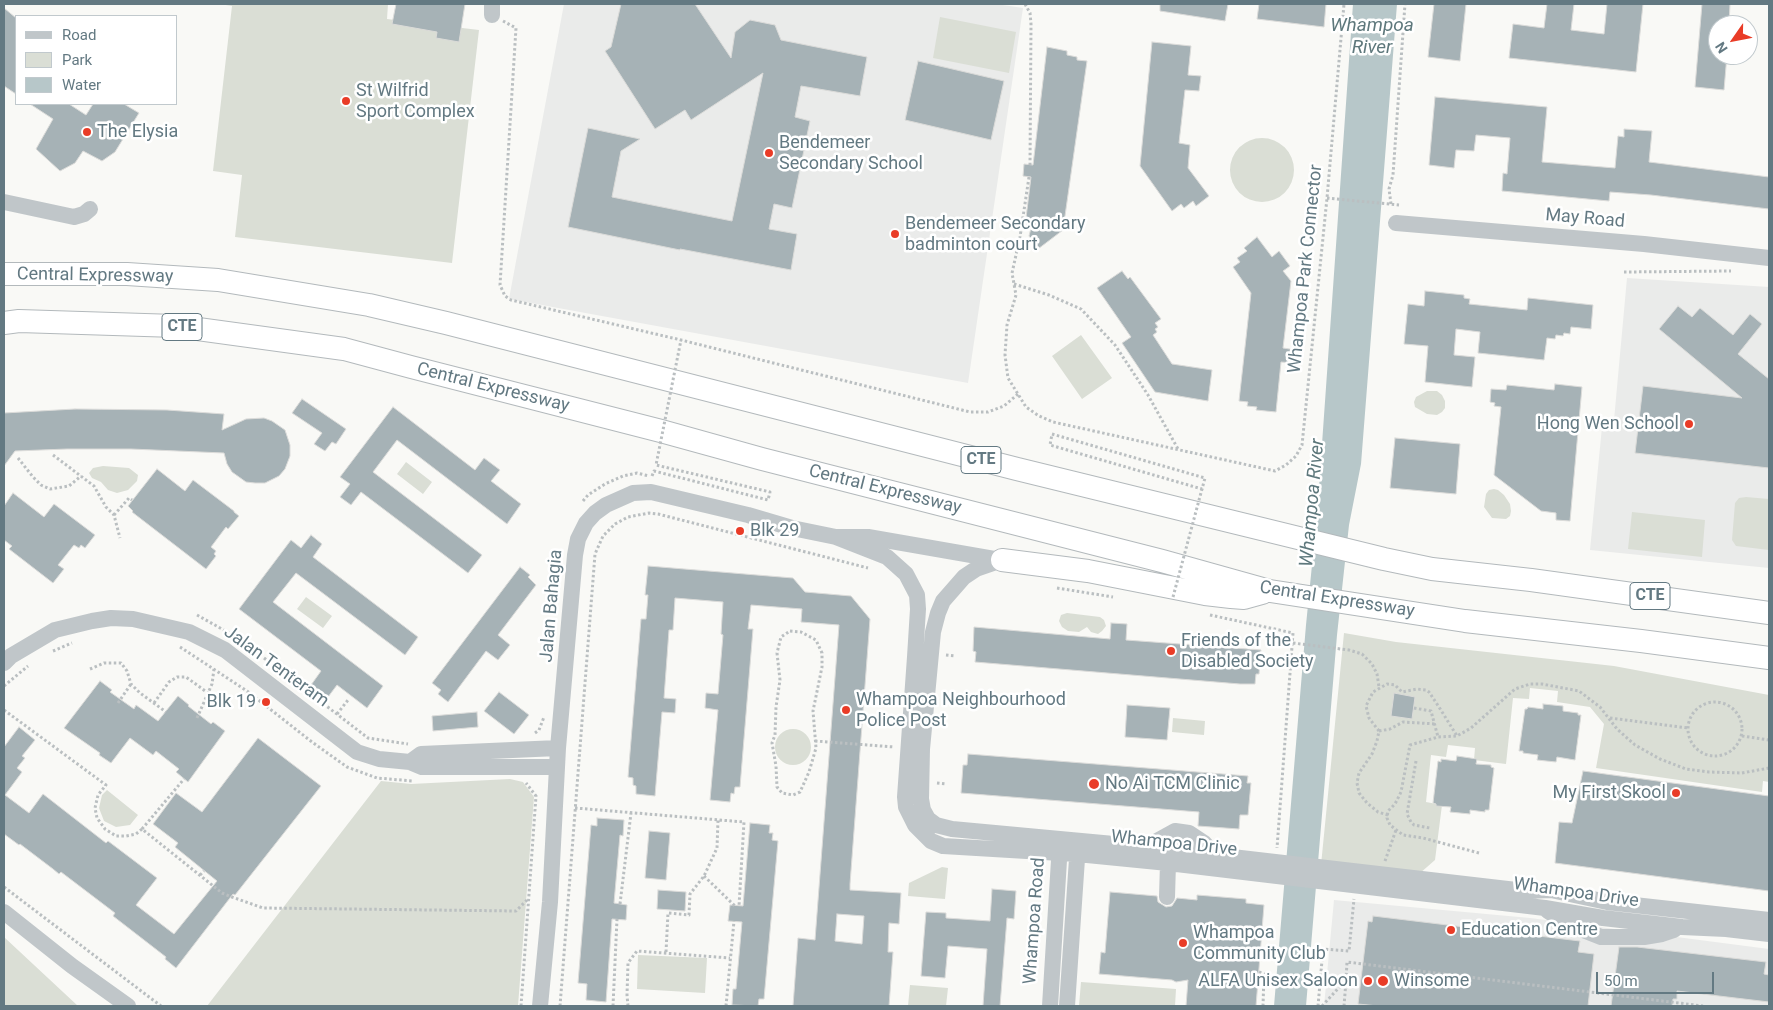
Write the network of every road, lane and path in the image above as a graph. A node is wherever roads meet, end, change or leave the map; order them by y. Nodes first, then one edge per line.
1 (1025, 4) edge
2 (1344, 4) edge
3 (1406, 4) edge
4 (492, 9) edge
5 (1030, 165) dead end
6 (1029, 177) dead end
7 (1327, 198) junction
8 (4, 202) edge
9 (1389, 204) junction
10 (1398, 205) dead end
11 (90, 209) dead end
12 (1396, 222) dead end
13 (1769, 258) edge
14 (1740, 271) dead end
15 (1624, 272) dead end
16 (4, 274) edge
17 (1014, 284) junction
18 (4, 323) edge
19 (681, 340) junction
20 (1018, 394) junction
21 (1178, 449) junction
22 (53, 455) dead end
23 (18, 458) dead end
24 (81, 476) junction
25 (1202, 489) junction
26 (132, 500) dead end
27 (582, 502) dead end
28 (114, 515) junction
29 (836, 537) junction
30 (120, 538) dead end
31 (1002, 560) junction
32 (875, 571) dead end
33 (1279, 593) junction
34 (1173, 597) dead end
35 (1769, 613) edge
36 (1205, 614) dead end
37 (196, 615) dead end
38 (232, 636) dead end
39 (1641, 641) junction
40 (74, 642) dead end
41 (174, 643) dead end
42 (1293, 643) junction
43 (48, 653) dead end
44 (261, 656) dead end
45 (1769, 658) edge
46 (32, 662) dead end
47 (4, 663) edge
48 (90, 669) dead end
49 (214, 670) junction
50 (1769, 671) edge
51 (131, 684) junction
52 (4, 686) edge
53 (1379, 687) junction
54 (208, 693) junction
55 (348, 700) dead end
56 (118, 703) dead end
57 (154, 703) junction
58 (544, 708) dead end
59 (1414, 708) dead end
60 (4, 710) edge
61 (166, 712) dead end
62 (337, 714) junction
63 (197, 718) dead end
64 (1608, 718) junction
65 (1436, 724) junction
66 (1688, 728) junction
67 (1379, 731) junction
68 (1457, 736) junction
69 (1742, 736) junction
70 (1438, 737) junction
71 (530, 738) dead end
72 (896, 738) dead end
73 (1769, 740) edge
74 (815, 741) junction
75 (409, 744) dead end
76 (895, 747) junction
77 (558, 748) junction
78 (894, 755) dead end
79 (1416, 760) dead end
80 (410, 762) junction
81 (557, 767) junction
82 (1769, 768) edge
83 (184, 779) dead end
84 (524, 779) dead end
85 (419, 780) dead end
86 (946, 784) dead end
87 (933, 790) dead end
88 (575, 808) junction
89 (632, 813) junction
90 (1388, 815) junction
91 (718, 820) junction
92 (1430, 828) dead end
93 (142, 829) junction
94 (1396, 830) junction
95 (1060, 846) junction
96 (1078, 847) junction
97 (1480, 853) dead end
98 (1168, 863) junction
99 (1268, 863) junction
100 (1025, 866) dead end
101 (1383, 866) dead end
102 (1035, 867) dead end
103 (204, 871) dead end
104 (200, 875) junction
105 (1327, 875) junction
106 (704, 876) junction
107 (4, 887) edge
108 (1355, 895) dead end
109 (1167, 897) dead end
110 (528, 900) junction
111 (620, 904) dead end
112 (4, 912) edge
113 (617, 919) dead end
114 (1769, 920) edge
115 (734, 921) dead end
116 (1769, 934) edge
117 (666, 952) junction
118 (730, 958) junction
119 (1259, 972) dead end
120 (1346, 980) junction
121 (128, 1006) edge
122 (161, 1006) edge
123 (521, 1006) edge
124 (540, 1006) edge
125 (560, 1006) edge
126 (613, 1006) edge
127 (628, 1006) edge
128 (726, 1006) edge
129 (1050, 1006) edge
130 (1067, 1006) edge
131 (1263, 1006) edge
132 (1318, 1006) edge
133 (1322, 1006) edge
134 (1344, 1006) edge
135 (1703, 1006) edge

1 - 5 path
2 - 7 path, Whampoa Park Connector
3 - 9 path
4 - 19 path
6 - 17 path, Whampoa Park Connector
7 - 9 path
7 - 21 path, Whampoa Park Connector
8 - 11 street
9 - 10 path
12 - 13 street, May Road
14 - 15 path
16 - 35 highway, Central Expressway / CTE
17 - 20 path, Whampoa Park Connector
17 - 21 path
18 - 33 highway, Central Expressway / CTE
19 - 20 path
19 - 27 path, bridge
20 - 21 path, Whampoa Park Connector
22 - 24 path
23 - 24 path
24 - 28 path
25 - 25 path
25 - 34 path, bridge
26 - 28 path
28 - 30 path
29 - 31 street, Jalan Bahagia
29 - 77 street, Jalan Bahagia
29 - 95 street, Whampoa Drive
31 - 33 highway
31 - 95 street, Whampoa Drive
32 - 88 path
33 - 39 highway, Central Expressway / CTE
36 - 42 path
37 - 38 path
39 - 45 highway, Central Expressway / CTE
39 - 50 highway
40 - 43 path
41 - 49 path
42 - 53 path
42 - 99 path
44 - 62 path
46 - 52 path
47 - 80 street, Jalan Tenteram
48 - 51 path
49 - 54 path
49 - 85 path
51 - 56 path
51 - 57 path
53 - 67 path
53 - 68 path
54 - 57 path
54 - 63 path
55 - 62 path
57 - 61 path
58 - 71 path
59 - 65 path
60 - 93 path
62 - 75 path
64 - 66 path
64 - 68 path
64 - 82 path
65 - 67 path
65 - 70 path
66 - 69 path
66 - 69 path
67 - 90 path
68 - 70 path
69 - 73 path
70 - 90 path
72 - 76 path
74 - 74 path
74 - 76 path
76 - 78 path
77 - 80 street, Jalan Tenteram
77 - 81 street, Jalan Bahagia
79 - 92 path
80 - 81 street, Jalan Tenteram
81 - 124 street, Jalan Bahagia
83 - 93 path
84 - 110 path
86 - 87 path
88 - 89 path
88 - 125 path
89 - 91 path
89 - 111 path
90 - 94 path
91 - 106 path
91 - 106 path
93 - 104 path
94 - 97 path
94 - 101 path
95 - 96 street, Whampoa Drive
95 - 129 street, Whampoa Road
96 - 98 street, Whampoa Drive
96 - 99 street, Whampoa Drive
96 - 130 street
98 - 99 street, Whampoa Drive
98 - 109 street
99 - 105 street, Whampoa Drive
100 - 102 path
103 - 104 path
104 - 110 path
105 - 114 street, Whampoa Drive
105 - 116 street, Whampoa Drive
106 - 117 path
107 - 122 path
108 - 132 path
110 - 123 path
112 - 121 street
113 - 126 path
115 - 118 path
117 - 118 path
117 - 127 path
118 - 128 path
119 - 131 path
120 - 133 path
120 - 134 path
120 - 135 path

